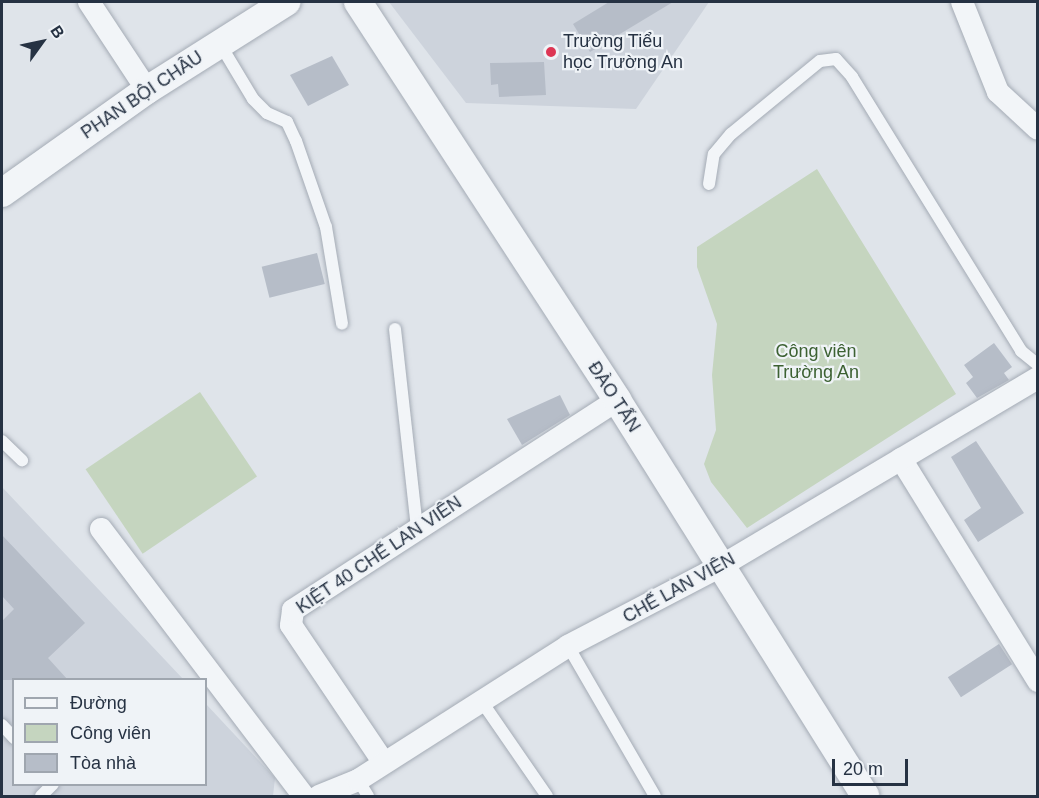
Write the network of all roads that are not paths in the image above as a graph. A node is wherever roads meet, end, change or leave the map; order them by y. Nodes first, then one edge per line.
1 (89, 2) edge
2 (286, 2) edge
3 (358, 2) edge
4 (962, 2) edge
5 (220, 44) junction
6 (147, 90) junction
7 (1038, 129) edge
8 (709, 184) dead end
9 (2, 193) edge
10 (342, 324) dead end
11 (394, 329) dead end
12 (1038, 365) edge
13 (1038, 378) edge
14 (617, 400) junction
15 (2, 441) edge
16 (901, 459) junction
17 (22, 460) dead end
18 (101, 529) dead end
19 (417, 529) junction
20 (721, 566) junction
21 (568, 646) junction
22 (1038, 681) edge
23 (480, 699) junction
24 (384, 763) junction
25 (363, 788) edge
26 (304, 796) edge
27 (319, 796) edge
28 (547, 796) edge
29 (655, 796) edge
30 (864, 796) edge

1 - 6 street
2 - 5 street, PHAN BỘI CHÂU
3 - 14 street, ĐÀO TẤN
4 - 7 street
5 - 6 street, PHAN BỘI CHÂU
5 - 10 lane
6 - 9 street, PHAN BỘI CHÂU
8 - 12 lane
11 - 19 lane
13 - 16 street, CHẾ LAN VIÊN
14 - 19 street, KIỆT 40 CHẾ LAN VIÊN
14 - 20 street, ĐÀO TẤN
15 - 17 lane
16 - 20 street, CHẾ LAN VIÊN
16 - 22 street
18 - 26 street
19 - 24 street, KIỆT 40 CHẾ LAN VIÊN
20 - 21 street, CHẾ LAN VIÊN
20 - 30 street, ĐÀO TẤN
21 - 23 street, CHẾ LAN VIÊN
21 - 29 lane
23 - 24 street, CHẾ LAN VIÊN
23 - 28 lane
24 - 25 street, CHẾ LAN VIÊN
25 - 27 street, CHẾ LAN VIÊN

